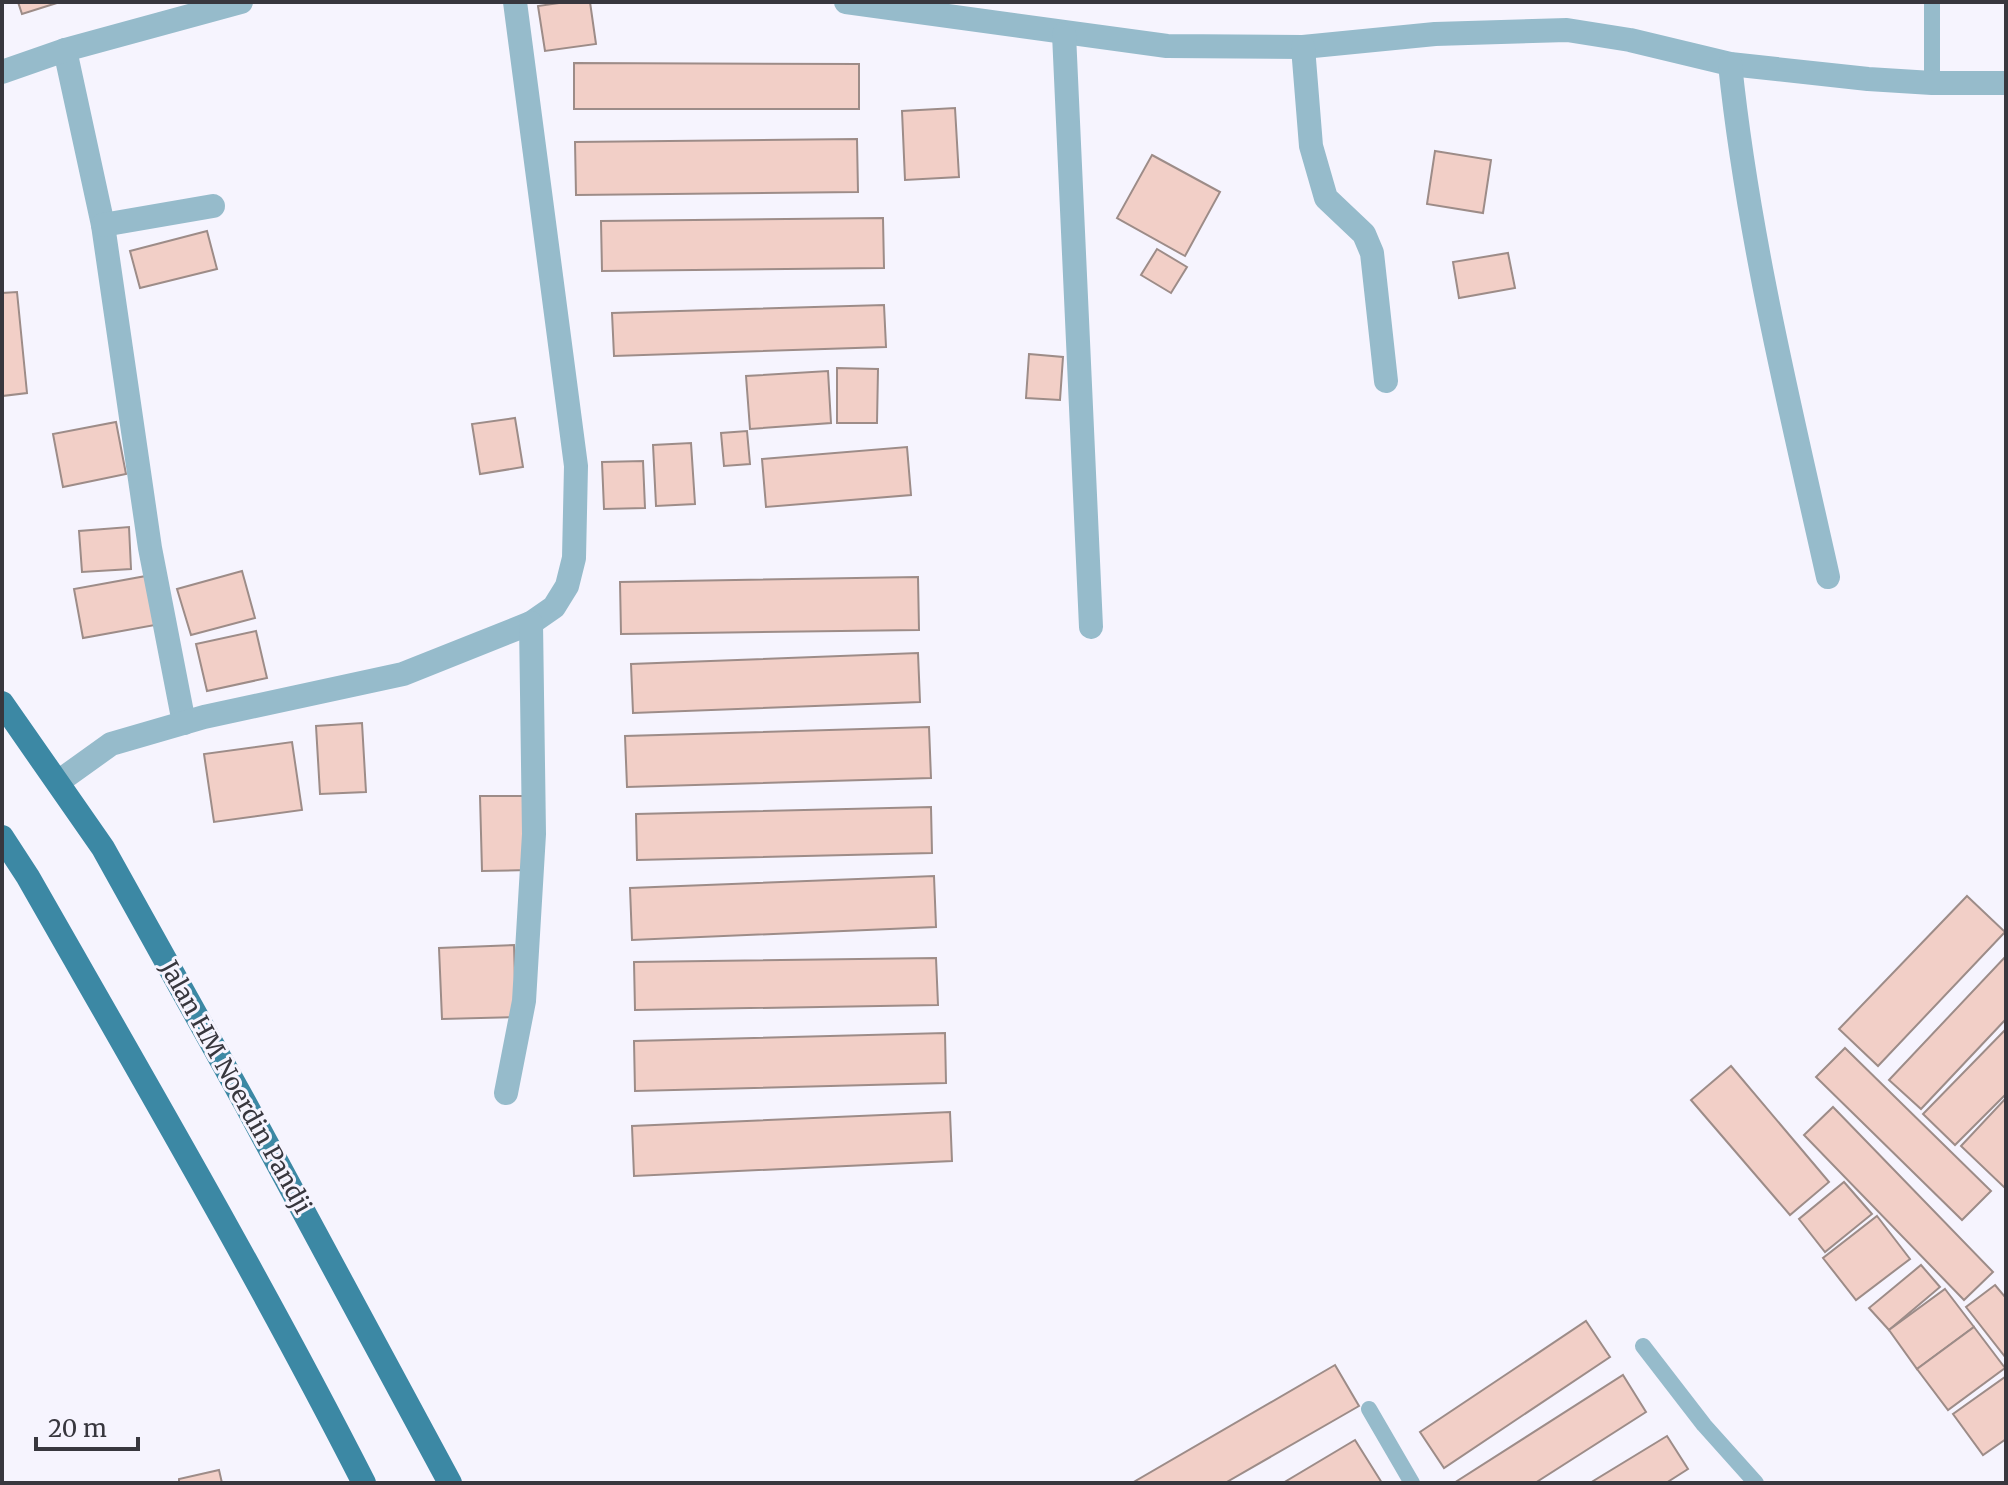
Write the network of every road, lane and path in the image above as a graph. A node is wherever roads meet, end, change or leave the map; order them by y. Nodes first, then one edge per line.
1 (241, 2) edge
2 (515, 2) edge
3 (846, 2) edge
4 (1932, 2) edge
5 (892, 6) edge
6 (1064, 34) junction
7 (1303, 47) junction
8 (65, 50) junction
9 (1730, 64) junction
10 (2, 72) edge
11 (1932, 83) junction
12 (2006, 83) edge
13 (213, 206) dead end
14 (103, 225) junction
15 (1386, 381) dead end
16 (1828, 577) dead end
17 (531, 623) junction
18 (1091, 627) dead end
19 (2, 703) edge
20 (184, 723) junction
21 (58, 782) junction
22 (2, 837) edge
23 (506, 1093) dead end
24 (1643, 1346) dead end
25 (1369, 1409) dead end
26 (364, 1483) edge
27 (450, 1483) edge
28 (1412, 1483) edge
29 (1756, 1483) edge

1 - 8 street
2 - 17 street
3 - 5 street
4 - 11 lane
5 - 6 street
6 - 7 street
6 - 18 street
7 - 9 street
7 - 15 street
8 - 10 street
8 - 14 street
9 - 11 street
9 - 16 street
11 - 12 street
13 - 14 street
14 - 20 street
17 - 20 street
17 - 23 street
19 - 21 main road, Jalan HM Noerdin Pandji
20 - 21 street
21 - 27 main road, Jalan HM Noerdin Pandji
22 - 26 main road
24 - 29 lane
25 - 28 lane

